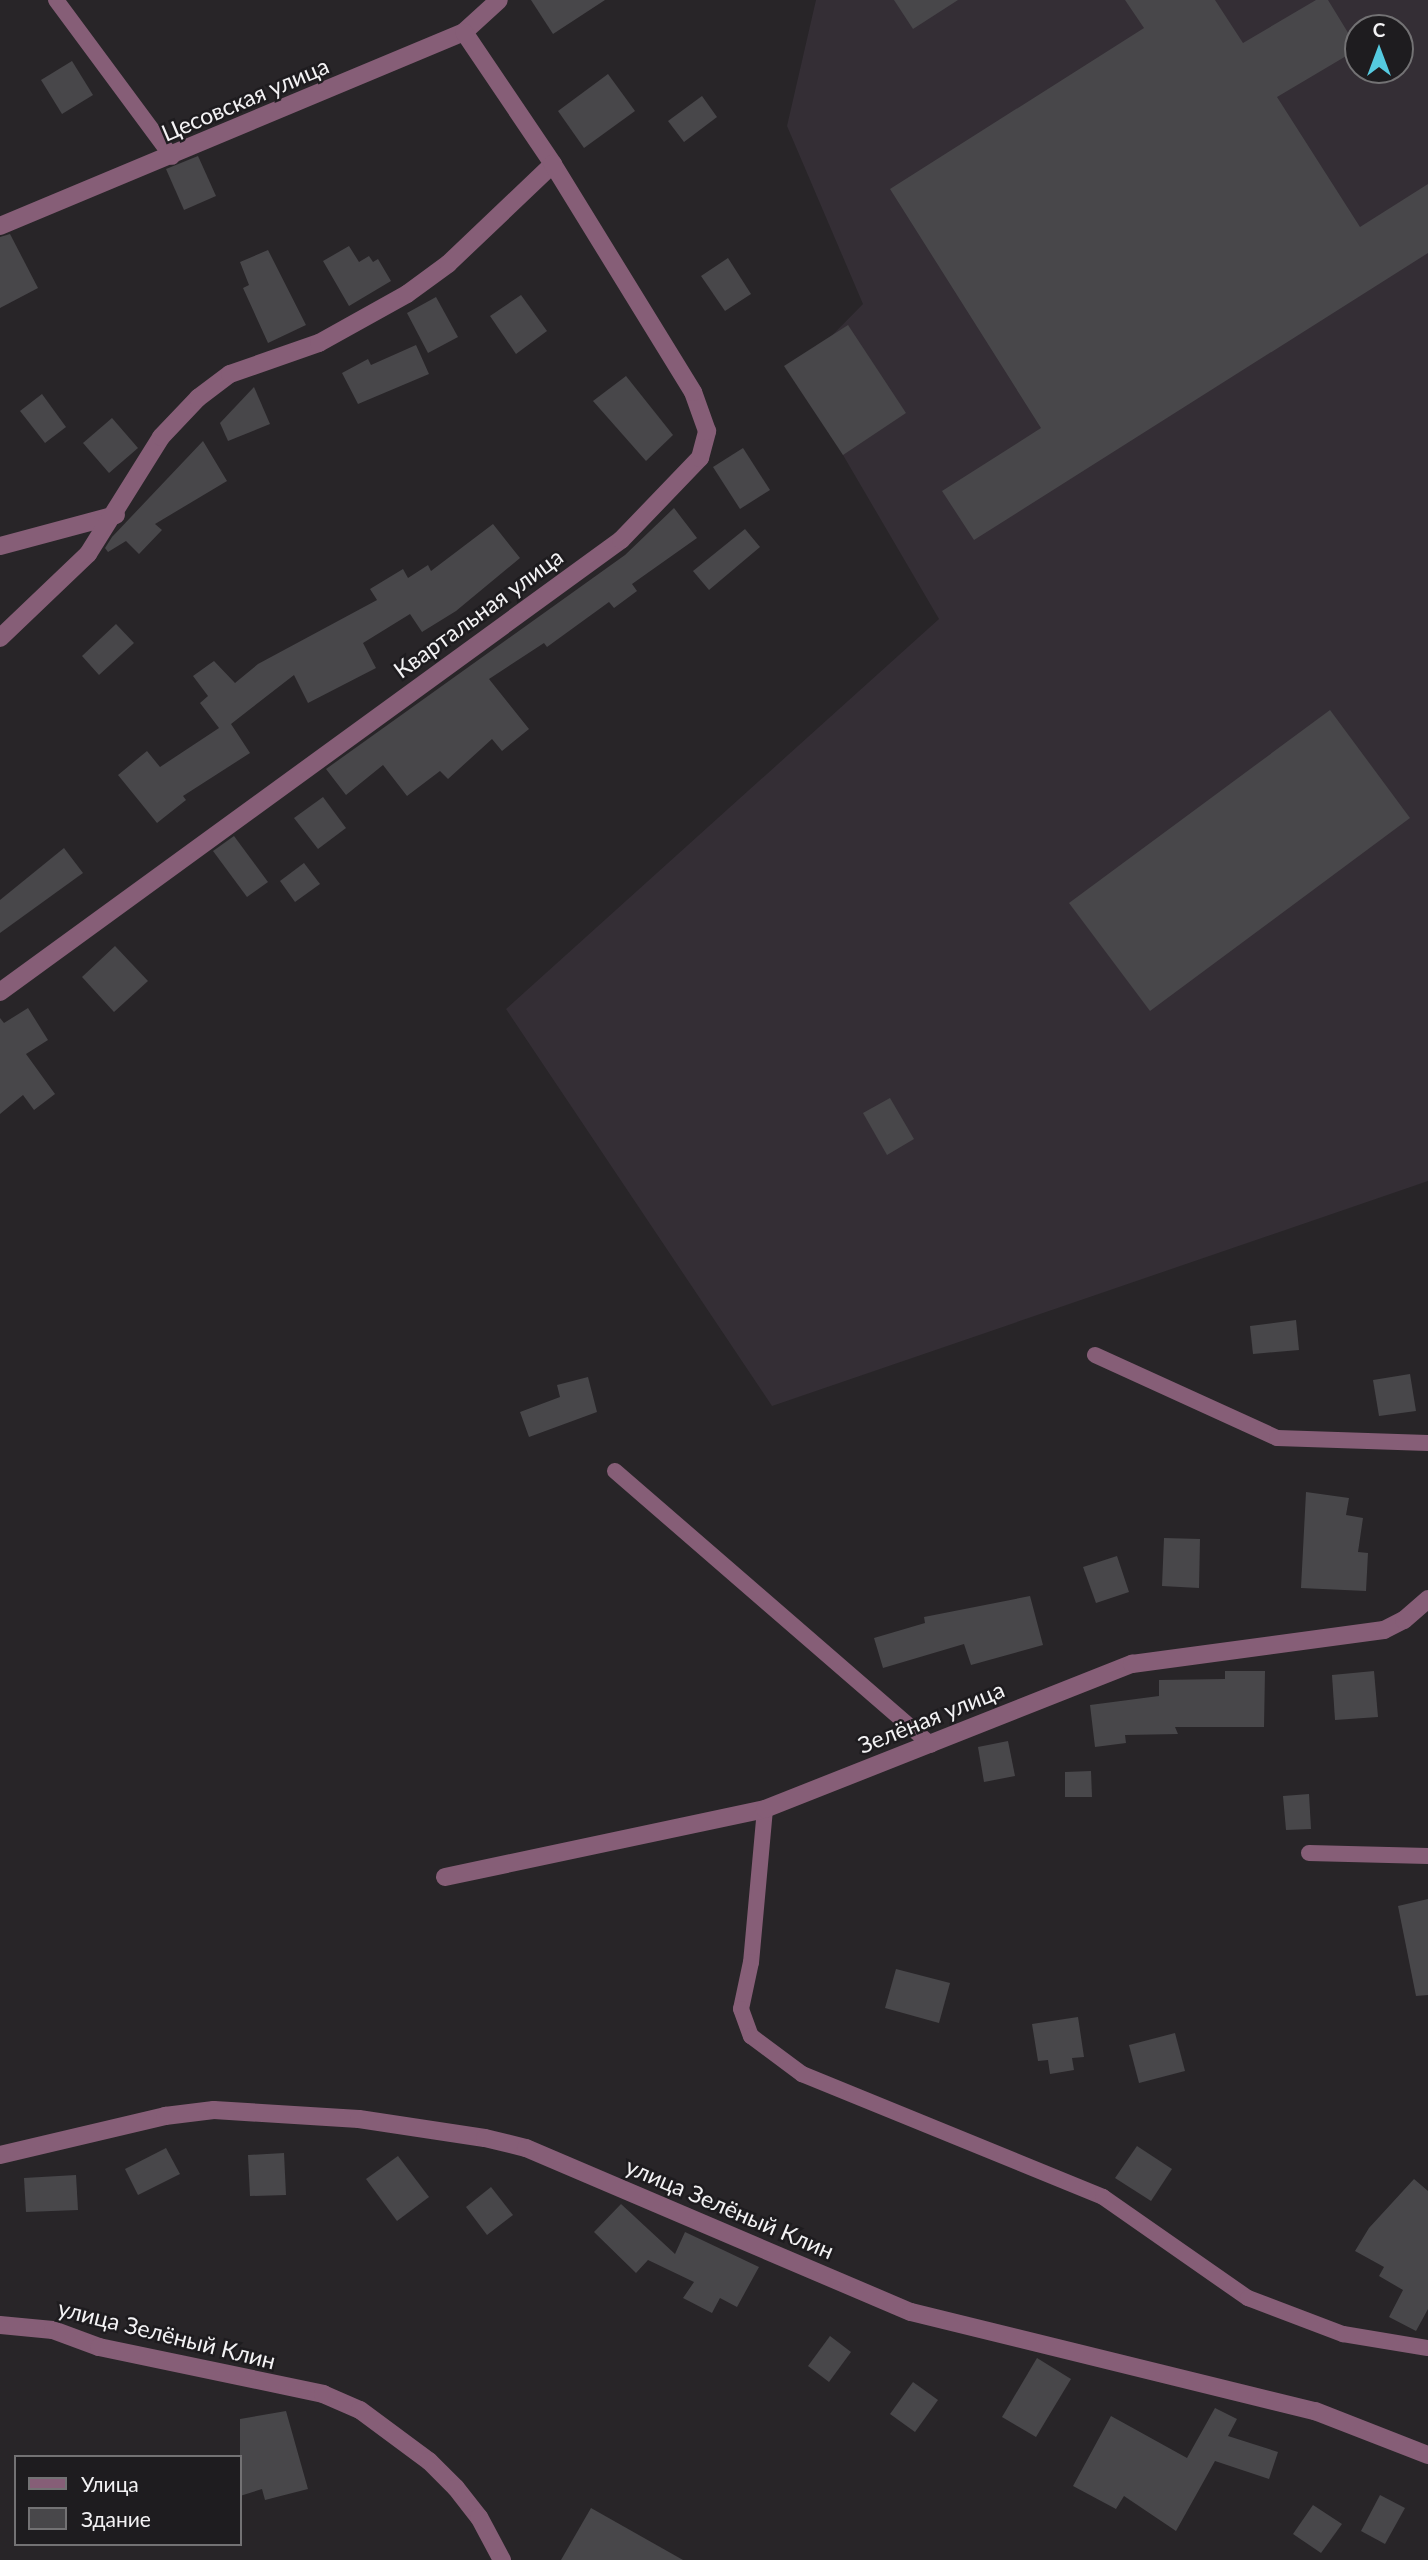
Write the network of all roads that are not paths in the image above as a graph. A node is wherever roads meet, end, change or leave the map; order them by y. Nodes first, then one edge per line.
1 (56, 0) edge
2 (499, 0) edge
3 (464, 32) junction
4 (172, 157) junction
5 (553, 164) junction
6 (0, 226) edge
7 (116, 515) junction
8 (0, 546) edge
9 (0, 638) edge
10 (0, 992) edge
11 (1096, 1355) dead end
12 (1428, 1443) edge
13 (615, 1471) dead end
14 (1428, 1599) edge
15 (931, 1745) junction
16 (765, 1809) junction
17 (1309, 1853) dead end
18 (1428, 1856) edge
19 (445, 1877) dead end
20 (0, 2155) edge
21 (0, 2325) edge
22 (1428, 2348) edge
23 (1428, 2455) edge
24 (502, 2560) edge

1 - 4 lane
2 - 3 street, Цесовская улица
3 - 4 street, Цесовская улица
3 - 5 street, Квартальная улица
4 - 6 street, Цесовская улица
5 - 7 street
5 - 10 street, Квартальная улица
7 - 8 street
7 - 9 street
11 - 12 lane
13 - 15 lane
14 - 15 street, Зелёная улица
15 - 16 street, Зелёная улица
16 - 19 street, Зелёная улица
16 - 22 lane
17 - 18 lane
20 - 23 street, улица Зелёный Клин
21 - 24 street, улица Зелёный Клин

